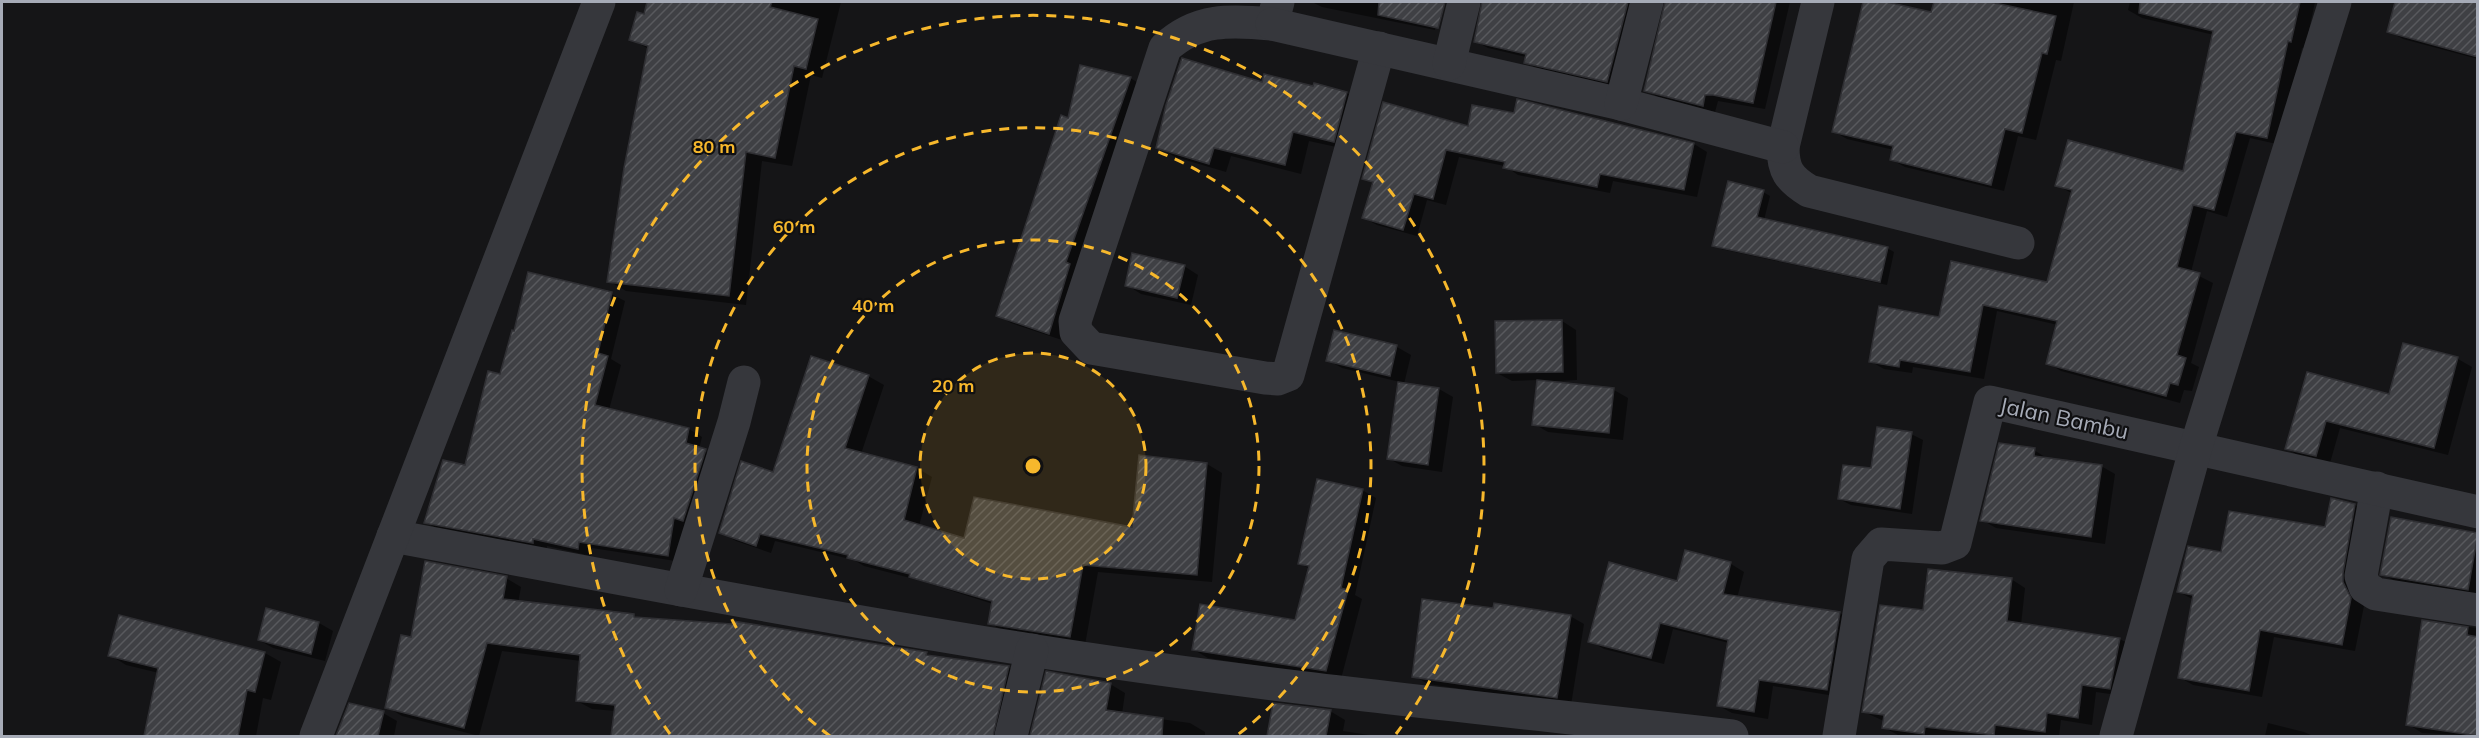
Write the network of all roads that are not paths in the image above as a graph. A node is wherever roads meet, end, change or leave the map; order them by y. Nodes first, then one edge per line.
1 (599, 2) edge
2 (1464, 2) edge
3 (1647, 2) edge
4 (1818, 2) edge
5 (2335, 2) edge
6 (1275, 13) edge
7 (1378, 48) junction
8 (1449, 64) junction
9 (1621, 104) junction
10 (1783, 147) junction
11 (2018, 243) dead end
12 (744, 382) dead end
13 (2196, 447) junction
14 (2377, 488) junction
15 (2478, 513) edge
16 (393, 536) junction
17 (681, 590) junction
18 (2478, 610) edge
19 (1032, 650) junction
20 (1557, 726) edge
21 (316, 736) edge
22 (1011, 736) edge
23 (1732, 736) edge
24 (1839, 736) edge
25 (2116, 736) edge

1 - 16 street
2 - 8 street
3 - 9 street
4 - 10 street
5 - 13 street
6 - 7 street
6 - 7 street
7 - 8 street
8 - 9 street
9 - 10 street
10 - 11 street
12 - 17 street
13 - 14 street, Jalan Bambu
13 - 24 street, Jalan Bambu
13 - 25 street
14 - 15 street, Jalan Bambu
14 - 18 street
16 - 17 street
16 - 21 street
17 - 19 street
19 - 20 street
19 - 22 street
20 - 23 street

